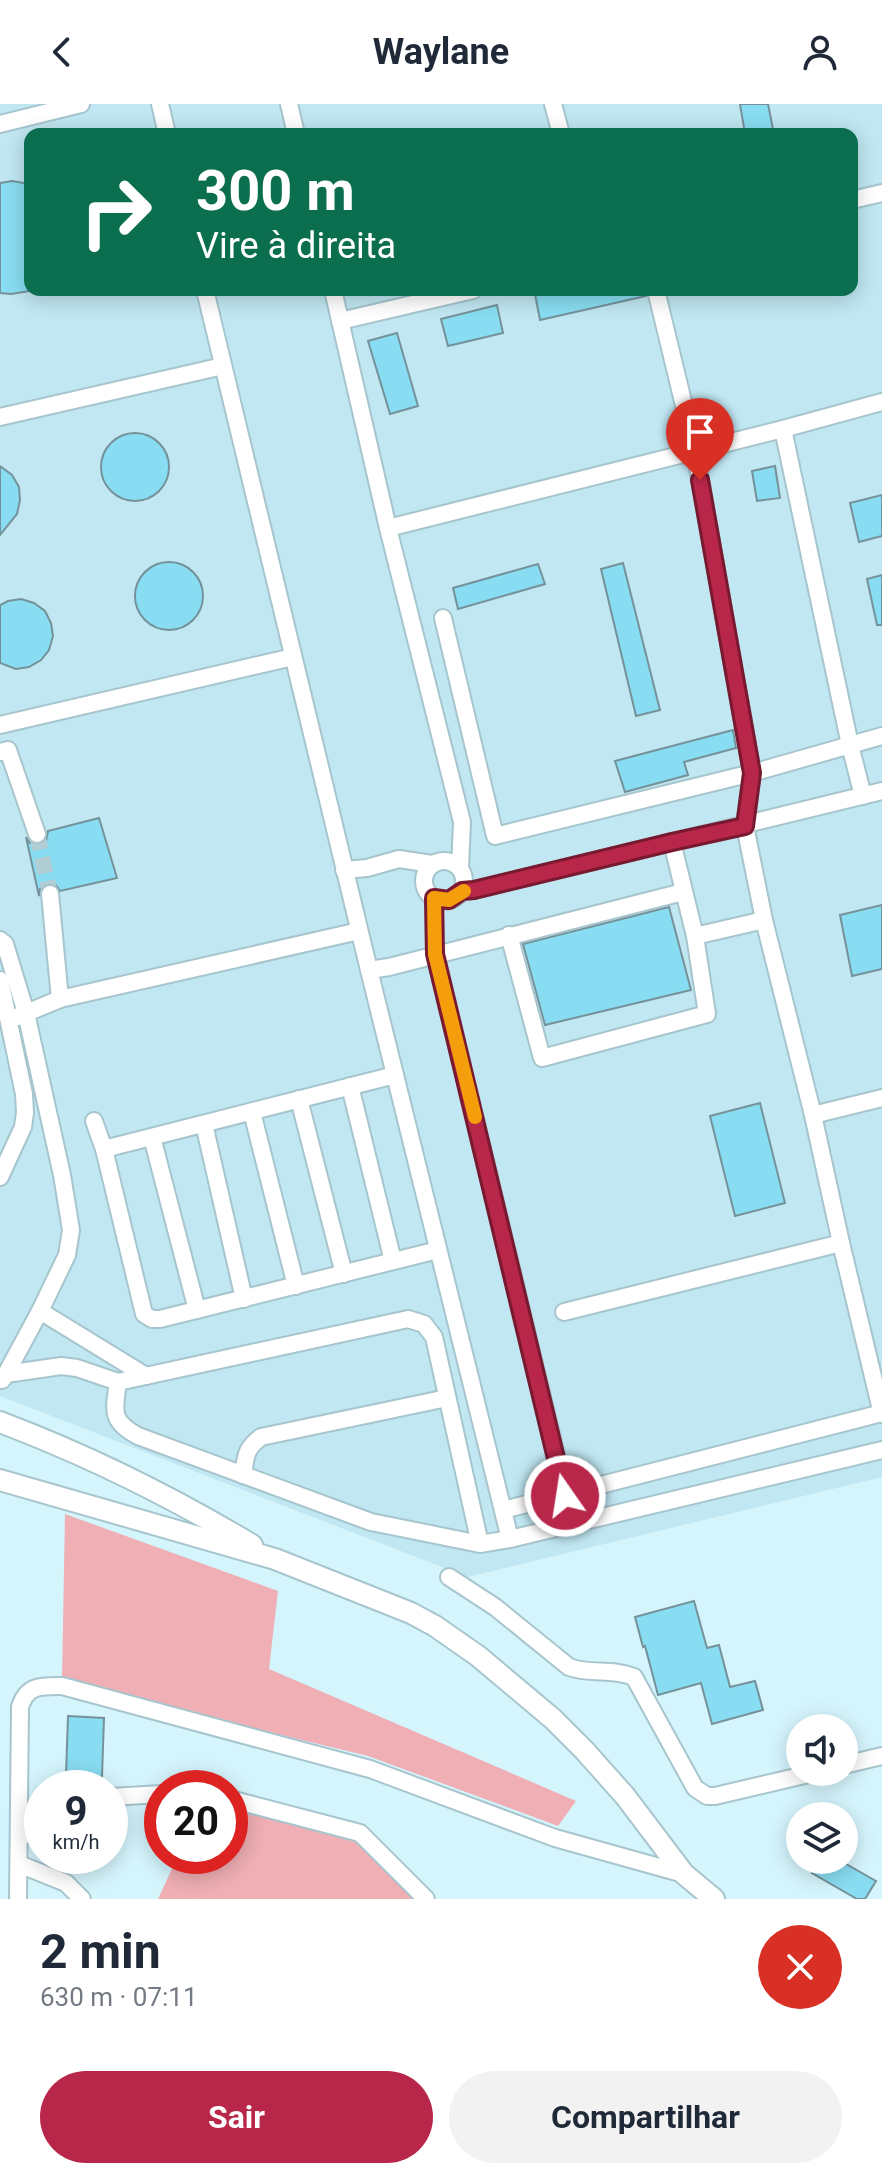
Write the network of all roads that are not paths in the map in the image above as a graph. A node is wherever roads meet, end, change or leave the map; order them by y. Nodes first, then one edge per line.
1 (81, 104) edge
2 (160, 104) edge
3 (289, 104) edge
4 (553, 104) edge
5 (0, 124) edge
6 (166, 128) edge
7 (295, 128) edge
8 (557, 128) edge
9 (882, 193) edge
10 (858, 199) edge
11 (206, 296) edge
12 (334, 296) edge
13 (447, 296) edge
14 (657, 296) edge
15 (340, 321) junction
16 (223, 366) junction
17 (882, 402) edge
18 (0, 417) edge
19 (783, 429) junction
20 (695, 451) junction
21 (388, 528) junction
22 (443, 618) dead end
23 (293, 657) junction
24 (0, 725) edge
25 (882, 736) edge
26 (850, 745) junction
27 (0, 752) edge
28 (752, 773) junction
29 (882, 791) edge
30 (863, 796) junction
31 (745, 826) junction
32 (37, 834) tunnel mouth
33 (672, 842) junction
34 (432, 864) junction
35 (460, 868) junction
36 (344, 870) junction
37 (462, 891) junction
38 (683, 892) junction
39 (50, 894) tunnel mouth
40 (434, 898) junction
41 (764, 920) junction
42 (359, 931) junction
43 (509, 935) junction
44 (695, 936) junction
45 (0, 940) edge
46 (435, 954) junction
47 (369, 970) junction
48 (0, 980) edge
49 (60, 999) junction
50 (26, 1013) junction
51 (9, 1021) junction
52 (395, 1075) junction
53 (350, 1086) junction
54 (882, 1098) edge
55 (299, 1099) junction
56 (252, 1112) junction
57 (813, 1115) junction
58 (94, 1121) dead end
59 (204, 1124) junction
60 (152, 1137) junction
61 (104, 1149) junction
62 (0, 1177) edge
63 (841, 1243) junction
64 (438, 1250) junction
65 (393, 1261) junction
66 (344, 1274) junction
67 (296, 1286) junction
68 (244, 1299) junction
69 (197, 1310) junction
70 (40, 1311) junction
71 (564, 1312) dead end
72 (146, 1376) junction
73 (878, 1377) edge
74 (3, 1378) edge
75 (118, 1382) junction
76 (447, 1398) junction
77 (882, 1413) edge
78 (9, 1425) edge
79 (0, 1443) edge
80 (882, 1450) edge
81 (0, 1462) edge
82 (243, 1475) junction
83 (0, 1480) edge
84 (33, 1490) junction
85 (565, 1496) junction
86 (503, 1510) junction
87 (573, 1525) junction
88 (510, 1539) junction
89 (480, 1544) junction
90 (275, 1559) junction
91 (449, 1577) dead end
92 (882, 1756) edge
93 (858, 1762) edge
94 (786, 1779) edge
95 (248, 1804) edge
96 (24, 1835) edge
97 (19, 1840) junction
98 (19, 1864) junction
99 (684, 1874) junction
100 (18, 1899) edge
101 (82, 1899) edge
102 (426, 1899) edge
103 (714, 1899) edge

1 - 5 street
2 - 6 street
3 - 7 street
4 - 8 street
9 - 10 street
11 - 16 street
12 - 15 street
13 - 15 street
14 - 20 street
15 - 21 street
16 - 18 street
16 - 23 street
17 - 19 street
19 - 20 street
19 - 26 street
20 - 21 street
20 - 28 street
21 - 35 street
22 - 28 street
23 - 24 street
23 - 36 street
25 - 26 street
26 - 28 street
26 - 30 street
27 - 32 street
28 - 31 street
29 - 30 street
30 - 31 street
31 - 33 street
31 - 41 street
33 - 37 street
33 - 38 street
34 - 35 street
34 - 36 street
34 - 40 street
35 - 37 street
36 - 42 street
37 - 40 street
38 - 43 street
38 - 44 street
39 - 49 street
40 - 46 street
41 - 44 street
41 - 57 street
42 - 47 street
42 - 49 street
43 - 44 street
43 - 46 street
45 - 50 street
46 - 47 street
46 - 85 street
47 - 52 street
48 - 51 street
49 - 50 street
50 - 51 street
50 - 70 street
51 - 62 street
52 - 53 street
52 - 64 street
53 - 55 street
53 - 65 street
54 - 57 street
55 - 56 street
55 - 66 street
56 - 59 street
56 - 67 street
57 - 63 street
58 - 61 street
59 - 60 street
59 - 68 street
60 - 61 street
60 - 69 street
61 - 69 street
63 - 71 street
63 - 73 street
64 - 65 street
64 - 86 street
65 - 66 street
66 - 67 street
67 - 68 street
68 - 69 street
70 - 72 street
70 - 74 street
72 - 75 street
72 - 76 street
73 - 77 street
74 - 75 street
75 - 82 street
76 - 82 street
76 - 89 street
77 - 85 street
78 - 79 main road
78 - 90 main road
80 - 87 street
81 - 84 main road
82 - 89 street
83 - 84 main road
84 - 90 main road
85 - 86 street
85 - 87 street
86 - 88 street
87 - 88 street
88 - 89 street
90 - 99 main road
91 - 94 street
92 - 93 street
95 - 102 street
96 - 97 street
97 - 98 street
97 - 99 street
98 - 100 street
98 - 101 street
99 - 103 main road

